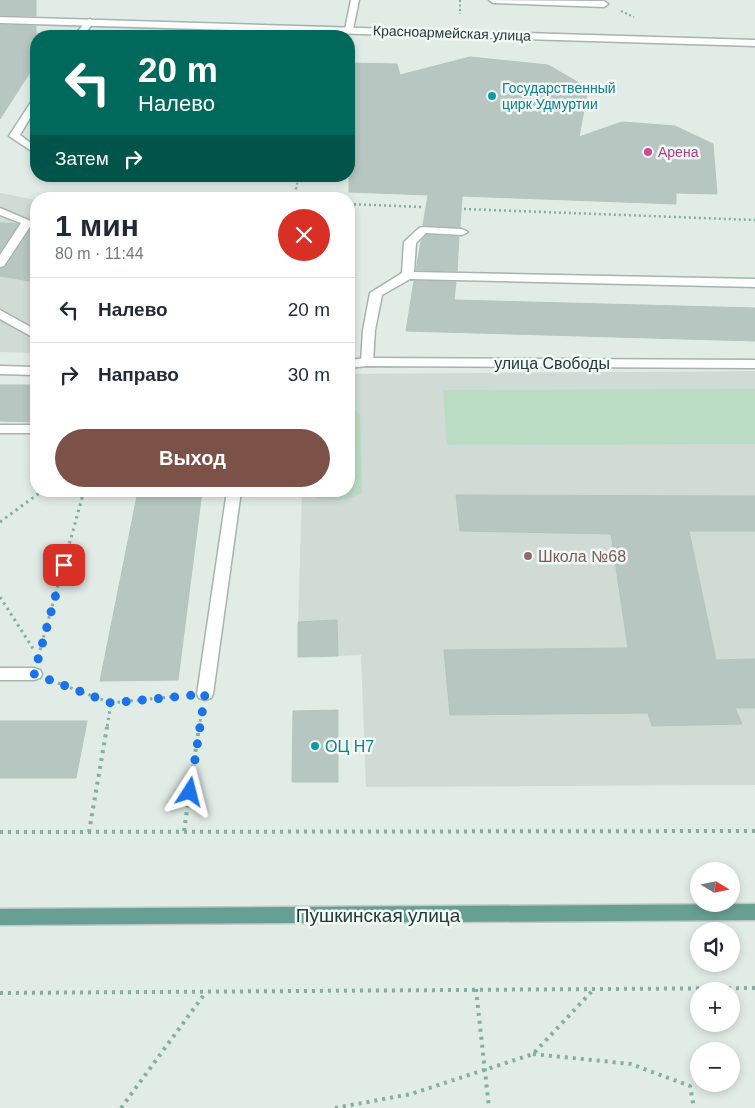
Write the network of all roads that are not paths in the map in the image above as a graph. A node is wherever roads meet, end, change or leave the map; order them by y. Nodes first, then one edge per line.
1 (355, 0) edge
2 (493, 0) edge
3 (604, 4) road end
4 (0, 20) edge
5 (90, 22) junction
6 (349, 29) junction
7 (83, 30) edge
8 (229, 30) edge
9 (321, 30) edge
10 (755, 43) edge
11 (30, 111) edge
12 (30, 147) edge
13 (0, 211) edge
14 (462, 232) dead end
15 (0, 264) edge
16 (408, 276) junction
17 (755, 283) edge
18 (0, 314) edge
19 (30, 332) edge
20 (367, 362) junction
21 (355, 363) edge
22 (755, 364) edge
23 (0, 370) edge
24 (30, 370) edge
25 (0, 429) edge
26 (30, 429) edge
27 (233, 497) edge
28 (0, 674) edge
29 (34, 674) road end
30 (205, 694) road end
31 (755, 912) edge
32 (0, 917) edge

1 - 6 street
2 - 3 street
4 - 5 street, Красноармейская улица
5 - 7 street
5 - 8 street, Красноармейская улица
6 - 9 street, Красноармейская улица
6 - 10 street, Красноармейская улица
11 - 12 street
13 - 15 street
14 - 16 street
16 - 17 street
16 - 20 street
18 - 19 street
20 - 21 street, улица Свободы
20 - 22 street, улица Свободы
23 - 24 street
25 - 26 street
27 - 30 street
28 - 29 street
31 - 32 main road, Пушкинская улица

